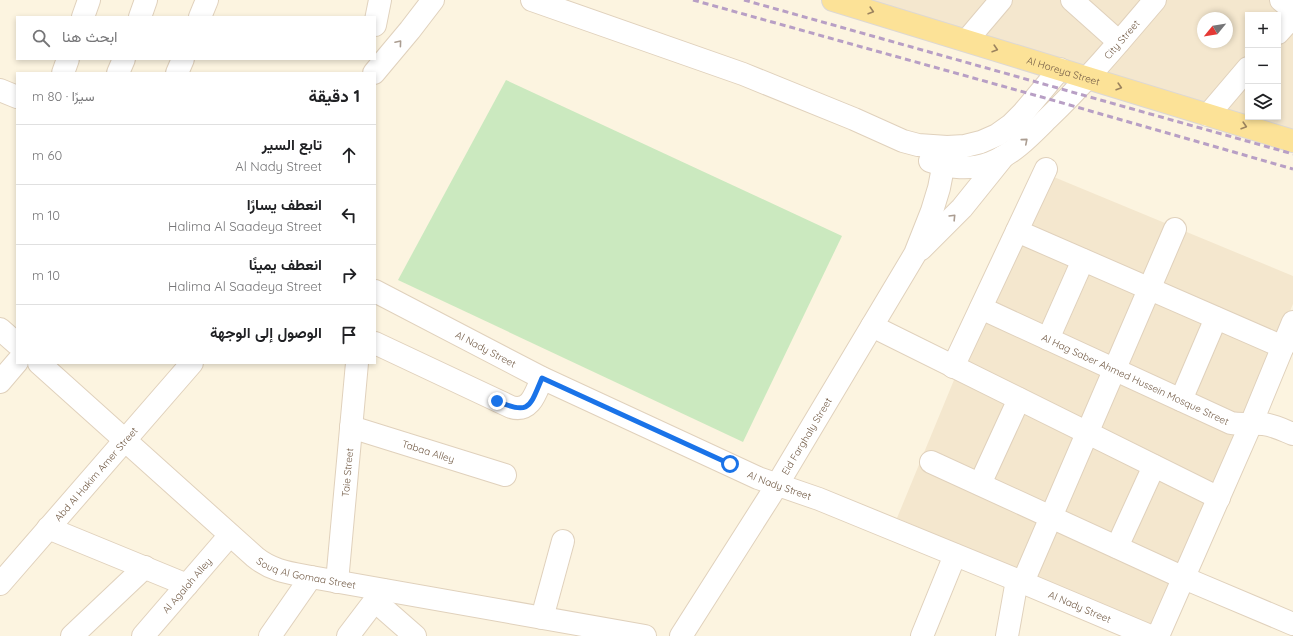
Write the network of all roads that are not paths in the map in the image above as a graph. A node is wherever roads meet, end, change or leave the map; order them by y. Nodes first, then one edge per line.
1 (89, 0) edge
2 (146, 0) edge
3 (207, 0) edge
4 (374, 0) edge
5 (448, 0) edge
6 (532, 0) edge
7 (1002, 0) edge
8 (1072, 0) edge
9 (1155, 0) edge
10 (1281, 0) edge
11 (840, 1) edge
12 (429, 5) edge
13 (1293, 10) edge
14 (83, 16) edge
15 (140, 16) edge
16 (200, 16) edge
17 (375, 16) edge
18 (1293, 16) edge
19 (1281, 30) edge
20 (967, 40) junction
21 (1119, 42) junction
22 (68, 60) edge
23 (124, 60) edge
24 (183, 60) edge
25 (367, 60) edge
26 (1060, 69) junction
27 (63, 72) edge
28 (118, 72) edge
29 (177, 72) edge
30 (364, 72) edge
31 (375, 72) edge
32 (1245, 72) edge
33 (1088, 78) junction
34 (0, 90) edge
35 (16, 97) edge
36 (1208, 115) junction
37 (1293, 141) edge
38 (946, 156) junction
39 (1003, 157) junction
40 (1046, 169) dead end
41 (1174, 229) dead end
42 (1017, 231) junction
43 (915, 254) junction
44 (1083, 260) junction
45 (1149, 289) junction
46 (376, 292) edge
47 (981, 308) junction
48 (1216, 318) junction
49 (1293, 322) edge
50 (872, 326) junction
51 (0, 329) edge
52 (1048, 339) junction
53 (16, 343) edge
54 (376, 343) edge
55 (1283, 347) junction
56 (16, 363) edge
57 (40, 364) edge
58 (191, 364) edge
59 (357, 364) edge
60 (953, 367) junction
61 (1114, 369) junction
62 (542, 378) junction
63 (0, 382) edge
64 (1019, 399) junction
65 (1181, 400) junction
66 (1251, 424) junction
67 (351, 427) junction
68 (1087, 433) junction
69 (1293, 434) edge
70 (125, 440) junction
71 (931, 462) dead end
72 (1154, 466) junction
73 (505, 475) dead end
74 (980, 484) junction
75 (776, 485) junction
76 (1219, 498) junction
77 (1050, 517) junction
78 (48, 528) junction
79 (230, 535) junction
80 (563, 541) dead end
81 (1117, 547) junction
82 (956, 555) junction
83 (145, 567) junction
84 (311, 577) junction
85 (1184, 578) junction
86 (1020, 581) junction
87 (337, 582) junction
88 (0, 584) edge
89 (187, 585) junction
90 (379, 595) junction
91 (542, 618) junction
92 (1293, 624) edge
93 (72, 636) edge
94 (143, 636) edge
95 (270, 636) edge
96 (348, 636) edge
97 (415, 636) edge
98 (645, 636) edge
99 (681, 636) edge
100 (922, 636) edge
101 (1007, 636) edge
102 (1150, 636) edge
103 (1158, 636) edge

1 - 14 street
2 - 15 street
3 - 16 street
4 - 17 street
5 - 12 street
6 - 38 street
7 - 20 street
8 - 21 street
9 - 21 street, City Street
10 - 13 street
11 -> 20 main road, Al Horeya Street
31 -> 12 street
18 - 19 street
20 -> 26 main road, Al Horeya Street
21 - 33 street, City Street
22 - 27 street
23 - 28 street
24 - 29 street
25 - 30 street
26 - 33 main road, Al Horeya Street
26 - 38 street
32 - 36 street
33 -> 36 main road, Al Horeya Street
39 -> 33 street, City Street
34 - 35 street
36 -> 37 main road, Al Horeya Street
38 - 39 street
38 - 43 street, Eid Farghaly Street
43 -> 39 street, Eid Farghaly Street
40 - 42 street
41 - 45 street
42 - 44 street
42 - 47 street
43 - 50 street, Eid Farghaly Street
44 - 45 street
44 - 52 street
45 - 48 street
45 - 61 street
46 - 62 street, Al Nady Street
47 - 52 street, Al Hag Saber Ahmed Hussein Mosque Street
47 - 60 street
48 - 55 street
48 - 65 street
49 - 55 street
50 - 60 street
50 - 75 street, Eid Farghaly Street
51 - 53 street
52 - 61 street, Al Hag Saber Ahmed Hussein Mosque Street
54 - 62 street
55 - 66 street
56 - 63 street
57 - 70 street, Souq Al Gomaa Street
58 - 70 street, Abd Al Hakim Amer Street
59 - 67 street, Taie Street
60 - 64 street
61 - 65 street, Al Hag Saber Ahmed Hussein Mosque Street
61 - 68 street
62 - 75 street, Al Nady Street
64 - 68 street
64 - 74 street
65 - 66 street, Al Hag Saber Ahmed Hussein Mosque Street
66 - 69 street, Al Hag Saber Ahmed Hussein Mosque Street
66 - 76 street
67 - 73 street, Tabaa Alley
67 - 87 street, Taie Street
68 - 72 street
68 - 77 street
70 - 78 street, Abd Al Hakim Amer Street
70 - 79 street, Souq Al Gomaa Street
71 - 74 street
72 - 76 street
72 - 81 street
74 - 77 street
75 - 82 street, Al Nady Street
75 - 99 street, Eid Farghaly Street
76 - 85 street
77 - 81 street
77 - 86 street
78 - 83 street
78 - 88 street, Abd Al Hakim Amer Street
79 - 84 street, Souq Al Gomaa Street
79 - 89 street, Al Agalah Alley
80 - 91 street
81 - 85 street
82 - 86 street, Al Nady Street
82 - 100 street
83 - 89 street
83 - 93 street
84 - 87 street, Souq Al Gomaa Street
84 - 95 street
85 - 92 street
85 - 103 street
86 - 101 street
86 - 102 street, Al Nady Street
87 - 90 street, Souq Al Gomaa Street
89 - 94 street, Al Agalah Alley
90 - 91 street, Souq Al Gomaa Street
90 - 96 street
90 - 97 street
91 - 98 street, Souq Al Gomaa Street

